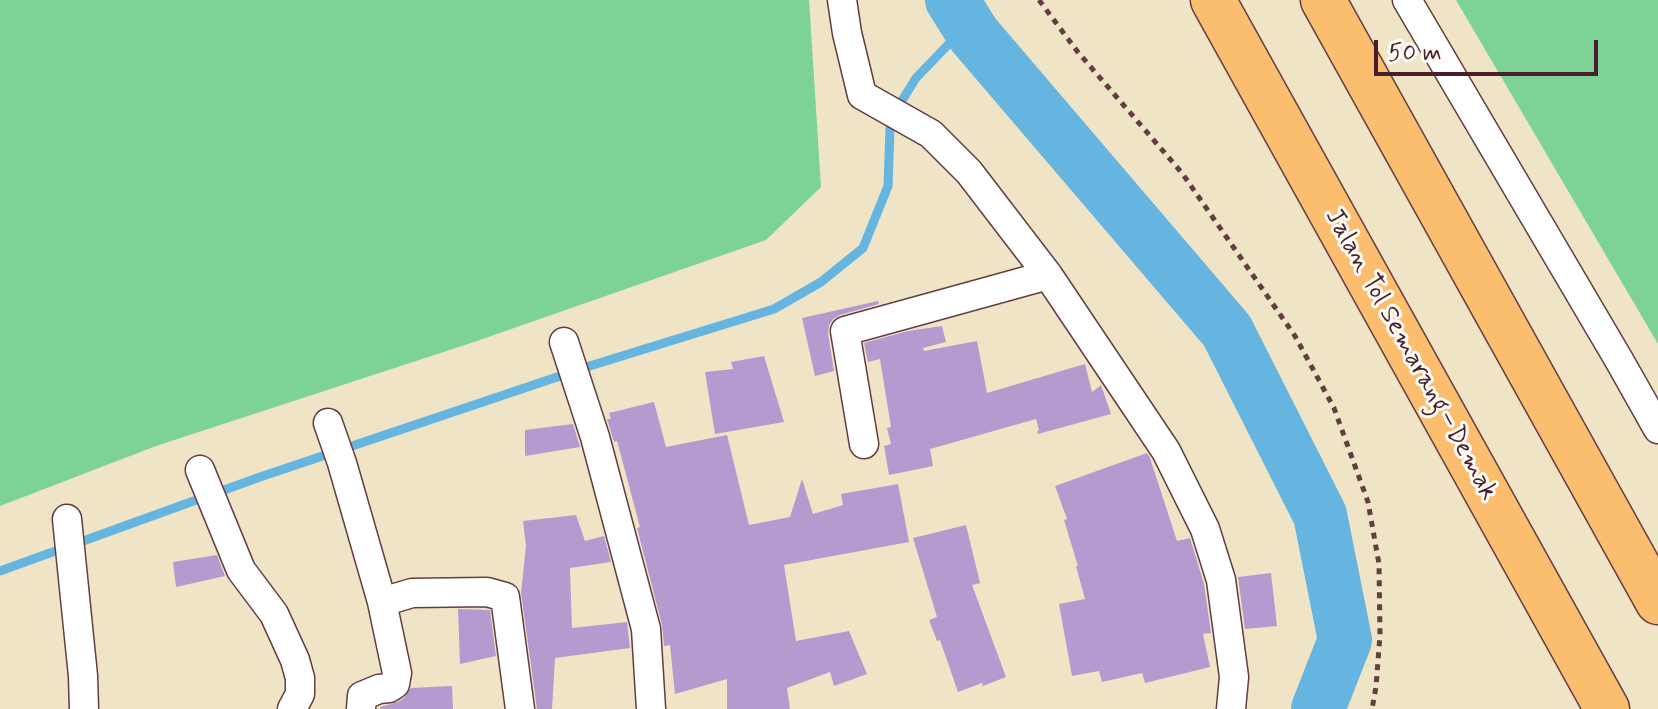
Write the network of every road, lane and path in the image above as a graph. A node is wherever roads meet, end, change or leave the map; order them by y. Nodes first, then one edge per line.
1 (842, 0) edge
2 (1039, 0) edge
3 (1213, 0) edge
4 (1323, 0) edge
5 (1407, 0) edge
6 (1048, 275) junction
7 (564, 342) dead end
8 (1658, 429) edge
9 (335, 442) dead end
10 (864, 444) dead end
11 (207, 488) dead end
12 (69, 537) dead end
13 (382, 602) junction
14 (1658, 602) edge
15 (84, 709) edge
16 (292, 709) edge
17 (361, 709) edge
18 (520, 709) edge
19 (651, 709) edge
20 (1231, 709) edge
21 (1372, 709) edge
22 (1607, 709) edge

1 - 6 street
2 - 21 path
3 - 22 highway, Jalan Tol Semarang–Demak
4 - 14 highway
5 - 8 street
6 - 10 street
6 - 20 street
7 - 19 street
9 - 13 street
11 - 16 street
12 - 15 street
13 - 17 street
13 - 18 street

